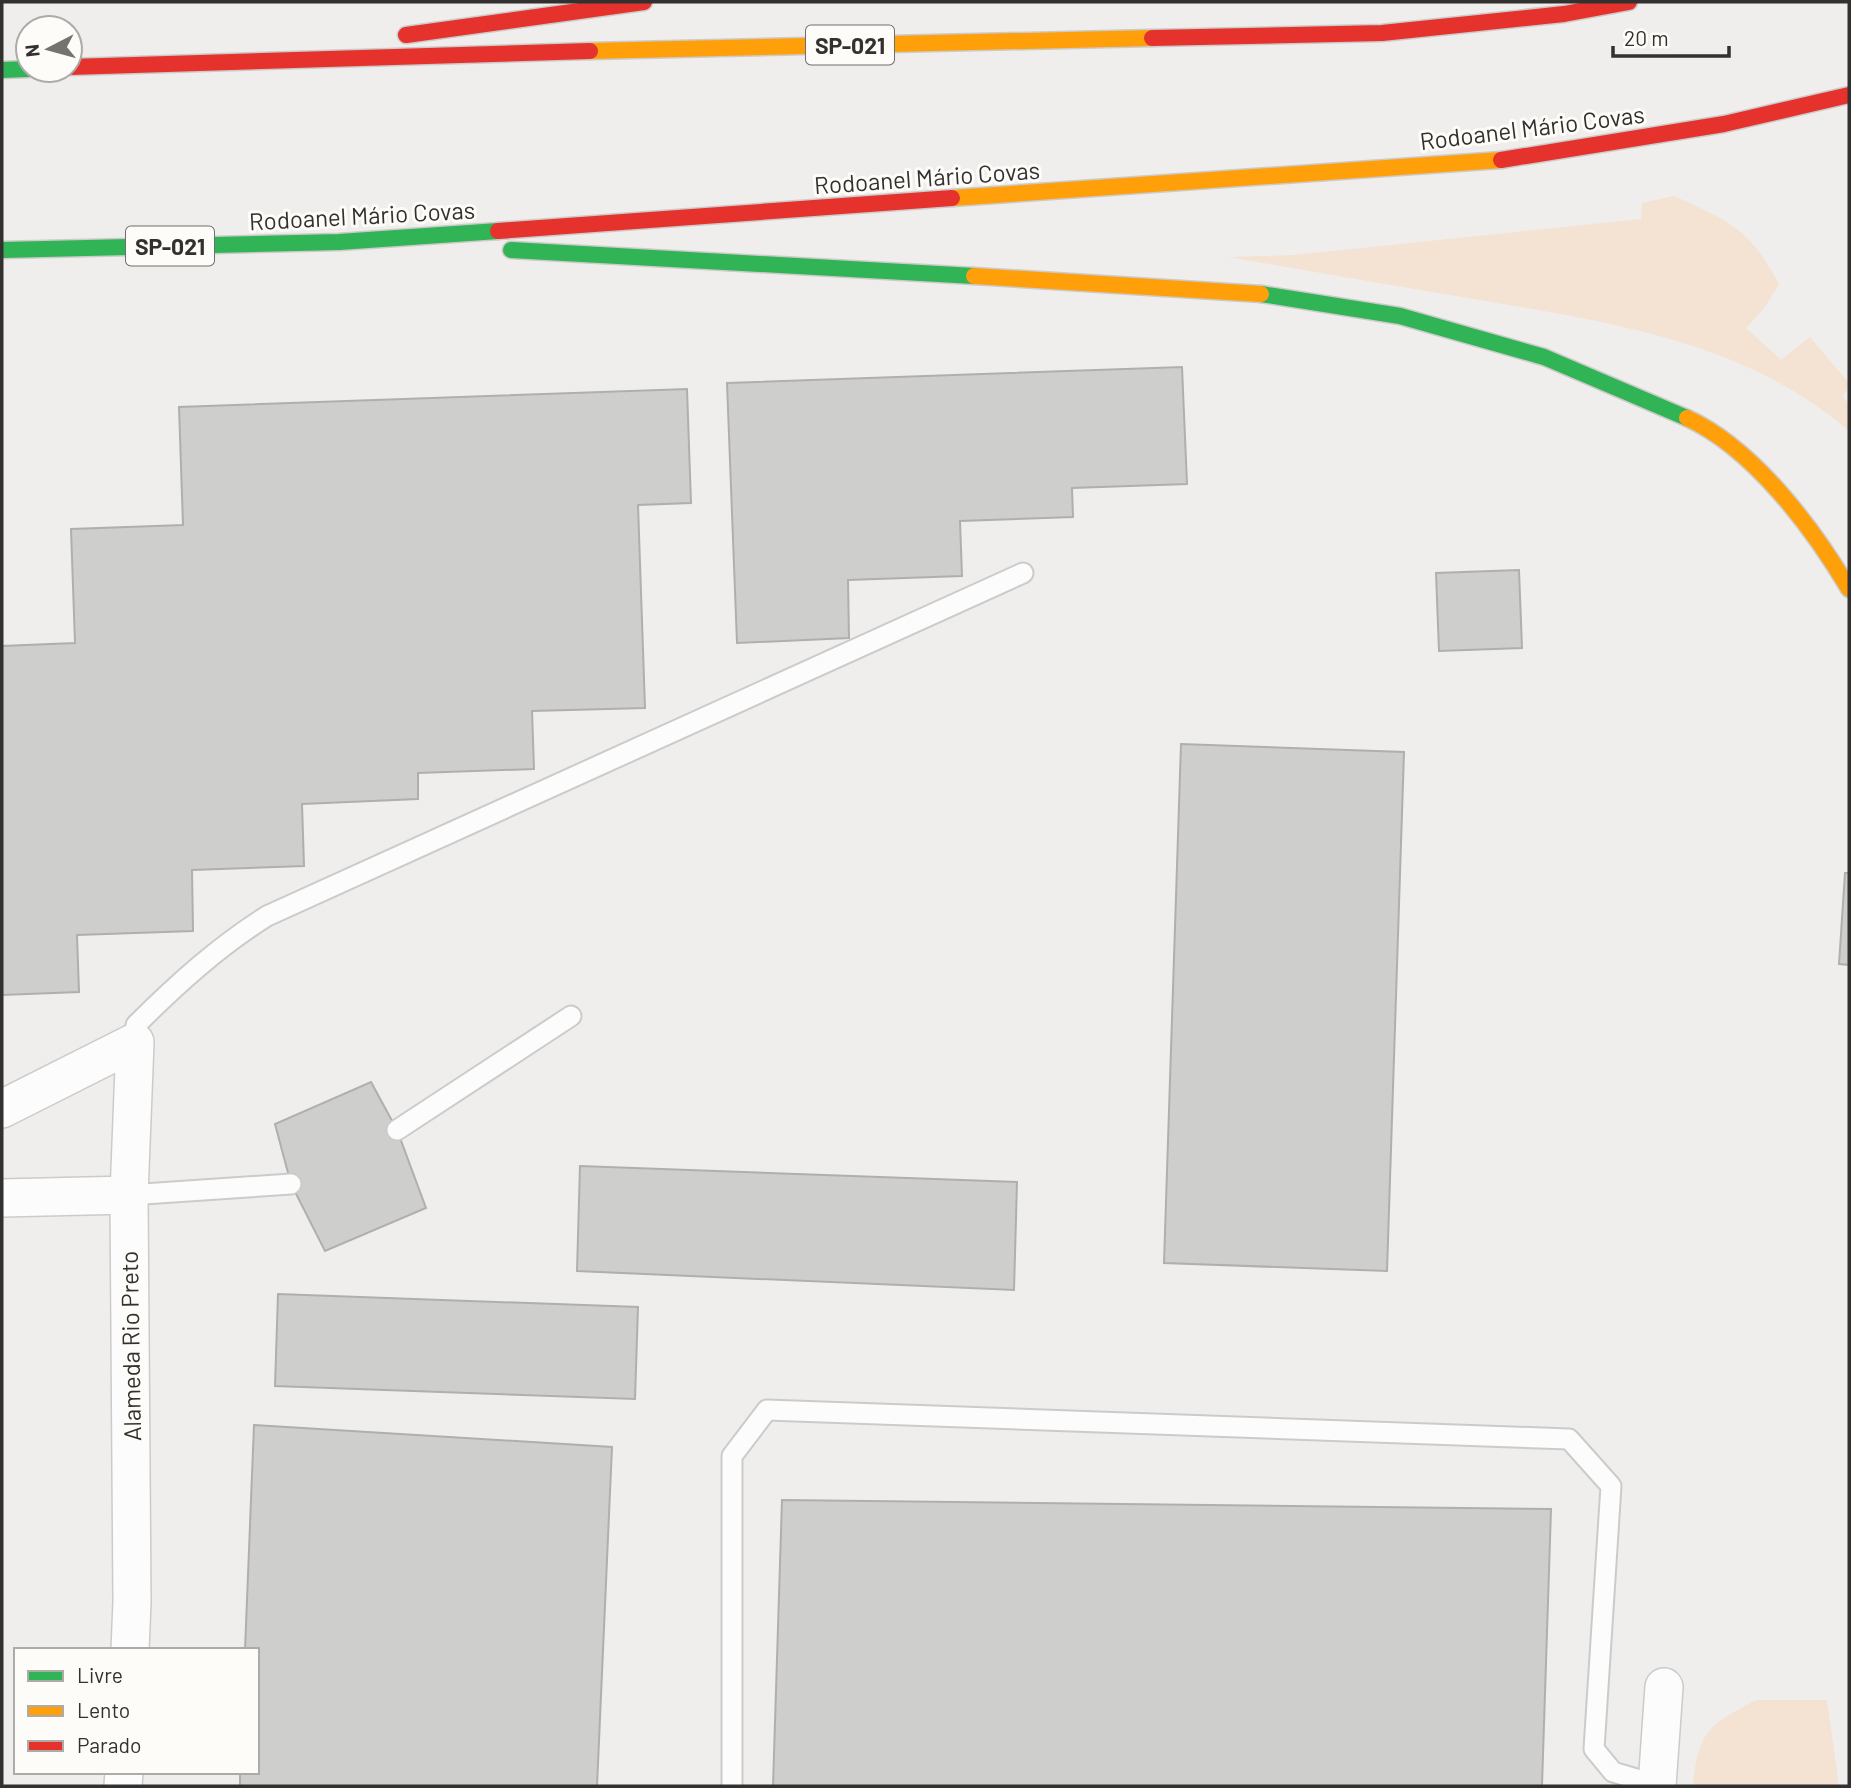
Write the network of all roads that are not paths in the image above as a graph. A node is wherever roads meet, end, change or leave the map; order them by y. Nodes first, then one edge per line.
1 (644, 2) edge
2 (1629, 2) edge
3 (387, 37) dead end
4 (360, 41) dead end
5 (225, 60) junction
6 (84, 66) edge
7 (1849, 95) edge
8 (339, 242) junction
9 (2, 250) edge
10 (1023, 573) dead end
11 (1849, 589) edge
12 (571, 1016) dead end
13 (135, 1042) junction
14 (2, 1109) edge
15 (397, 1129) dead end
16 (291, 1184) dead end
17 (129, 1195) junction
18 (2, 1198) edge
19 (130, 1648) edge
20 (1664, 1687) dead end
21 (1657, 1785) edge
22 (732, 1786) edge

1 - 3 highway
2 - 5 highway, SP-021
4 - 5 highway
5 - 6 highway, SP-021
7 - 8 highway, Rodoanel Mário Covas / SP-021
8 - 9 highway, Rodoanel Mário Covas / SP-021
8 - 11 highway
10 - 13 lane
12 - 15 lane
13 - 14 street
13 - 17 street, Alameda Rio Preto
16 - 17 lane
17 - 18 street
17 - 19 street, Alameda Rio Preto
20 - 21 street
21 - 22 lane

